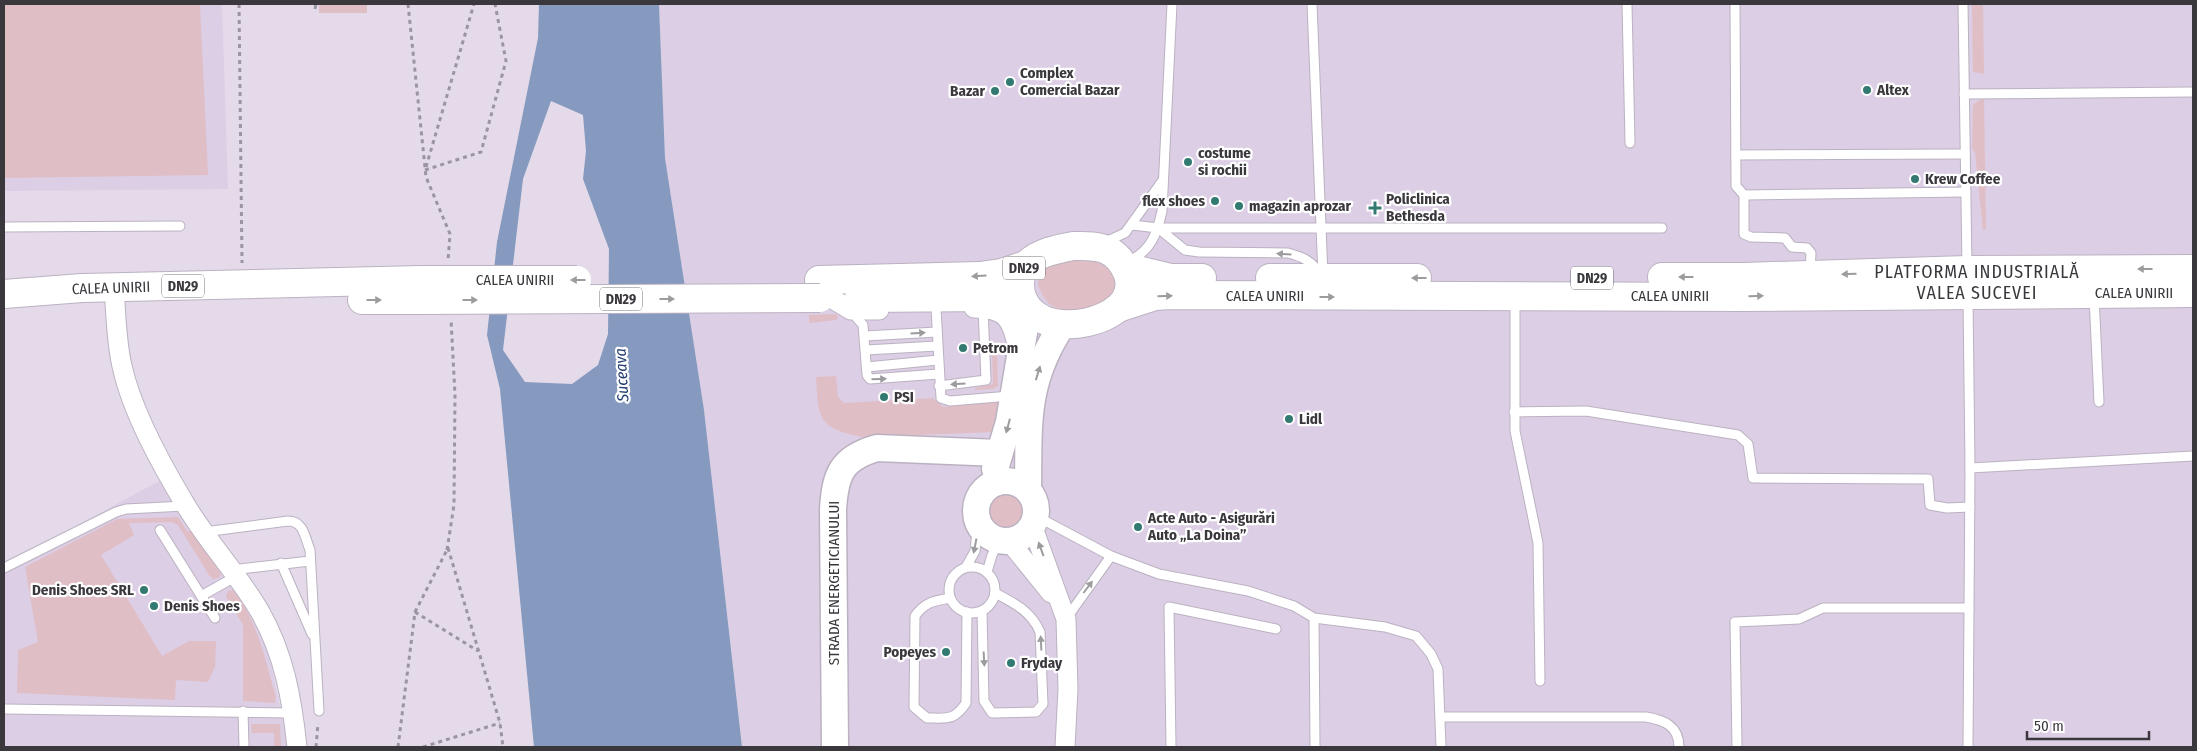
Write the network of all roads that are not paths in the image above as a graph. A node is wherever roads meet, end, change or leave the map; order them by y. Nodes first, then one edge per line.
1 (1172, 4) edge
2 (1312, 4) edge
3 (1627, 4) edge
4 (1735, 4) edge
5 (1963, 4) edge
6 (2193, 92) edge
7 (1964, 94) junction
8 (1630, 142) dead end
9 (1736, 154) junction
10 (1966, 154) junction
11 (1164, 177) junction
12 (1966, 192) junction
13 (1744, 195) junction
14 (1132, 225) junction
15 (180, 226) dead end
16 (4, 227) edge
17 (1158, 228) junction
18 (1321, 228) junction
19 (1662, 228) dead end
20 (1092, 246) junction
21 (1026, 265) junction
22 (1124, 266) junction
23 (2193, 269) edge
24 (1970, 274) junction
25 (1810, 275) junction
26 (1323, 277) junction
27 (421, 290) junction
28 (2193, 292) edge
29 (2094, 293) junction
30 (114, 294) junction
31 (4, 295) edge
32 (1515, 296) junction
33 (830, 297) junction
34 (1025, 305) junction
35 (936, 308) junction
36 (983, 308) junction
37 (1118, 308) junction
38 (1063, 324) junction
39 (937, 332) junction
40 (865, 336) junction
41 (938, 346) junction
42 (866, 350) junction
43 (1019, 353) junction
44 (938, 360) junction
45 (867, 366) junction
46 (939, 374) junction
47 (939, 386) junction
48 (1013, 396) junction
49 (2099, 402) dead end
50 (1514, 412) junction
51 (942, 452) junction
52 (999, 454) junction
53 (2193, 456) edge
54 (1970, 468) junction
55 (986, 489) junction
56 (1028, 490) junction
57 (186, 506) junction
58 (1970, 507) junction
59 (1034, 521) junction
60 (978, 522) junction
61 (160, 530) dead end
62 (204, 532) junction
63 (1005, 540) junction
64 (1111, 556) junction
65 (310, 561) junction
66 (281, 563) junction
67 (966, 567) junction
68 (4, 568) edge
69 (987, 572) junction
70 (233, 574) junction
71 (995, 593) junction
72 (202, 596) junction
73 (950, 598) junction
74 (1969, 608) junction
75 (982, 611) junction
76 (967, 612) junction
77 (1063, 612) junction
78 (215, 618) dead end
79 (1314, 618) junction
80 (1276, 629) dead end
81 (315, 640) junction
82 (1540, 681) dead end
83 (4, 709) edge
84 (318, 711) road end
85 (243, 712) junction
86 (294, 713) junction
87 (1441, 717) junction
88 (244, 747) edge
89 (297, 747) edge
90 (835, 747) edge
91 (1065, 747) edge
92 (1171, 747) edge
93 (1315, 747) edge
94 (1441, 747) edge
95 (1679, 747) edge
96 (1737, 747) edge
97 (1968, 747) edge

1 - 11 lane
2 - 18 lane
3 - 8 lane
4 - 9 lane
5 - 7 lane
6 - 7 lane
7 - 10 lane
9 - 10 lane
9 - 13 lane
10 - 12 lane
11 - 14 lane
11 - 17 lane
12 - 13 lane
12 - 24 lane
13 - 25 lane
14 - 17 lane
14 - 20 lane
15 - 16 lane
17 - 18 lane
17 - 22 lane
26 -> 17 lane
18 - 19 lane
18 - 26 lane
20 - 21 main road, DN29
20 - 22 main road, DN29
21 -> 33 main road, CALEA UNIRII / DN29
21 - 34 main road, DN29
22 - 26 main road, CALEA UNIRII / DN29
22 - 37 main road
23 -> 24 main road, CALEA UNIRII / DN29
24 -> 25 main road, CALEA UNIRII / DN29
24 - 29 main road, CALEA UNIRII / DN29
32 -> 24 main road, CALEA UNIRII / DN29
24 - 54 lane
25 -> 26 main road, CALEA UNIRII / DN29
30 -> 27 main road, CALEA UNIRII / DN29
27 - 30 main road, CALEA UNIRII / DN29
27 - 33 main road, CALEA UNIRII / DN29, bridge
28 - 29 main road, CALEA UNIRII / DN29
29 - 49 lane
30 - 31 main road, CALEA UNIRII / DN29
30 - 57 street
37 -> 32 main road, CALEA UNIRII / DN29
32 - 50 lane
33 - 34 main road, CALEA UNIRII / DN29
33 - 35 street
33 - 40 lane
34 - 38 main road, DN29
34 - 43 street
35 - 36 street
35 - 39 lane
36 - 43 street
36 -> 47 lane
37 - 38 main road, DN29
56 -> 38 street
40 -> 39 lane
39 - 41 lane
40 - 42 lane
41 - 42 lane
41 - 44 lane
42 - 45 lane
43 - 48 street
44 - 45 lane
44 - 46 lane
45 -> 46 lane
46 - 47 lane
47 - 48 lane
48 -> 52 street
50 - 58 lane
50 - 82 lane
51 - 52 street, STRADA ENERGETICIANULUI
51 - 55 street, STRADA ENERGETICIANULUI
51 - 90 street, STRADA ENERGETICIANULUI
52 - 55 street
53 - 54 lane
54 - 58 lane
55 - 56 street
55 - 60 street
56 - 59 street
57 - 62 street
57 - 68 lane
58 - 74 lane
59 - 63 street
59 - 64 lane
77 -> 59 street
60 - 63 street
60 -> 67 lane
61 - 72 lane
62 - 65 lane
62 - 70 street
63 - 69 lane
63 - 77 street
77 -> 64 lane
64 - 79 lane
65 - 66 lane
65 - 81 lane
66 - 70 lane
66 - 81 lane
67 - 69 lane
67 - 73 lane
69 - 71 lane
70 - 72 lane
70 - 86 street
71 - 75 lane
75 -> 71 lane
72 - 78 lane
73 - 76 lane
73 - 76 lane
74 - 96 lane
74 - 97 lane
75 - 76 lane
77 - 91 street
79 - 87 lane
79 - 93 lane
80 - 92 lane
81 - 84 lane
83 - 85 lane
85 - 86 lane
85 - 88 lane
86 - 89 street
87 - 94 lane
87 - 95 lane

